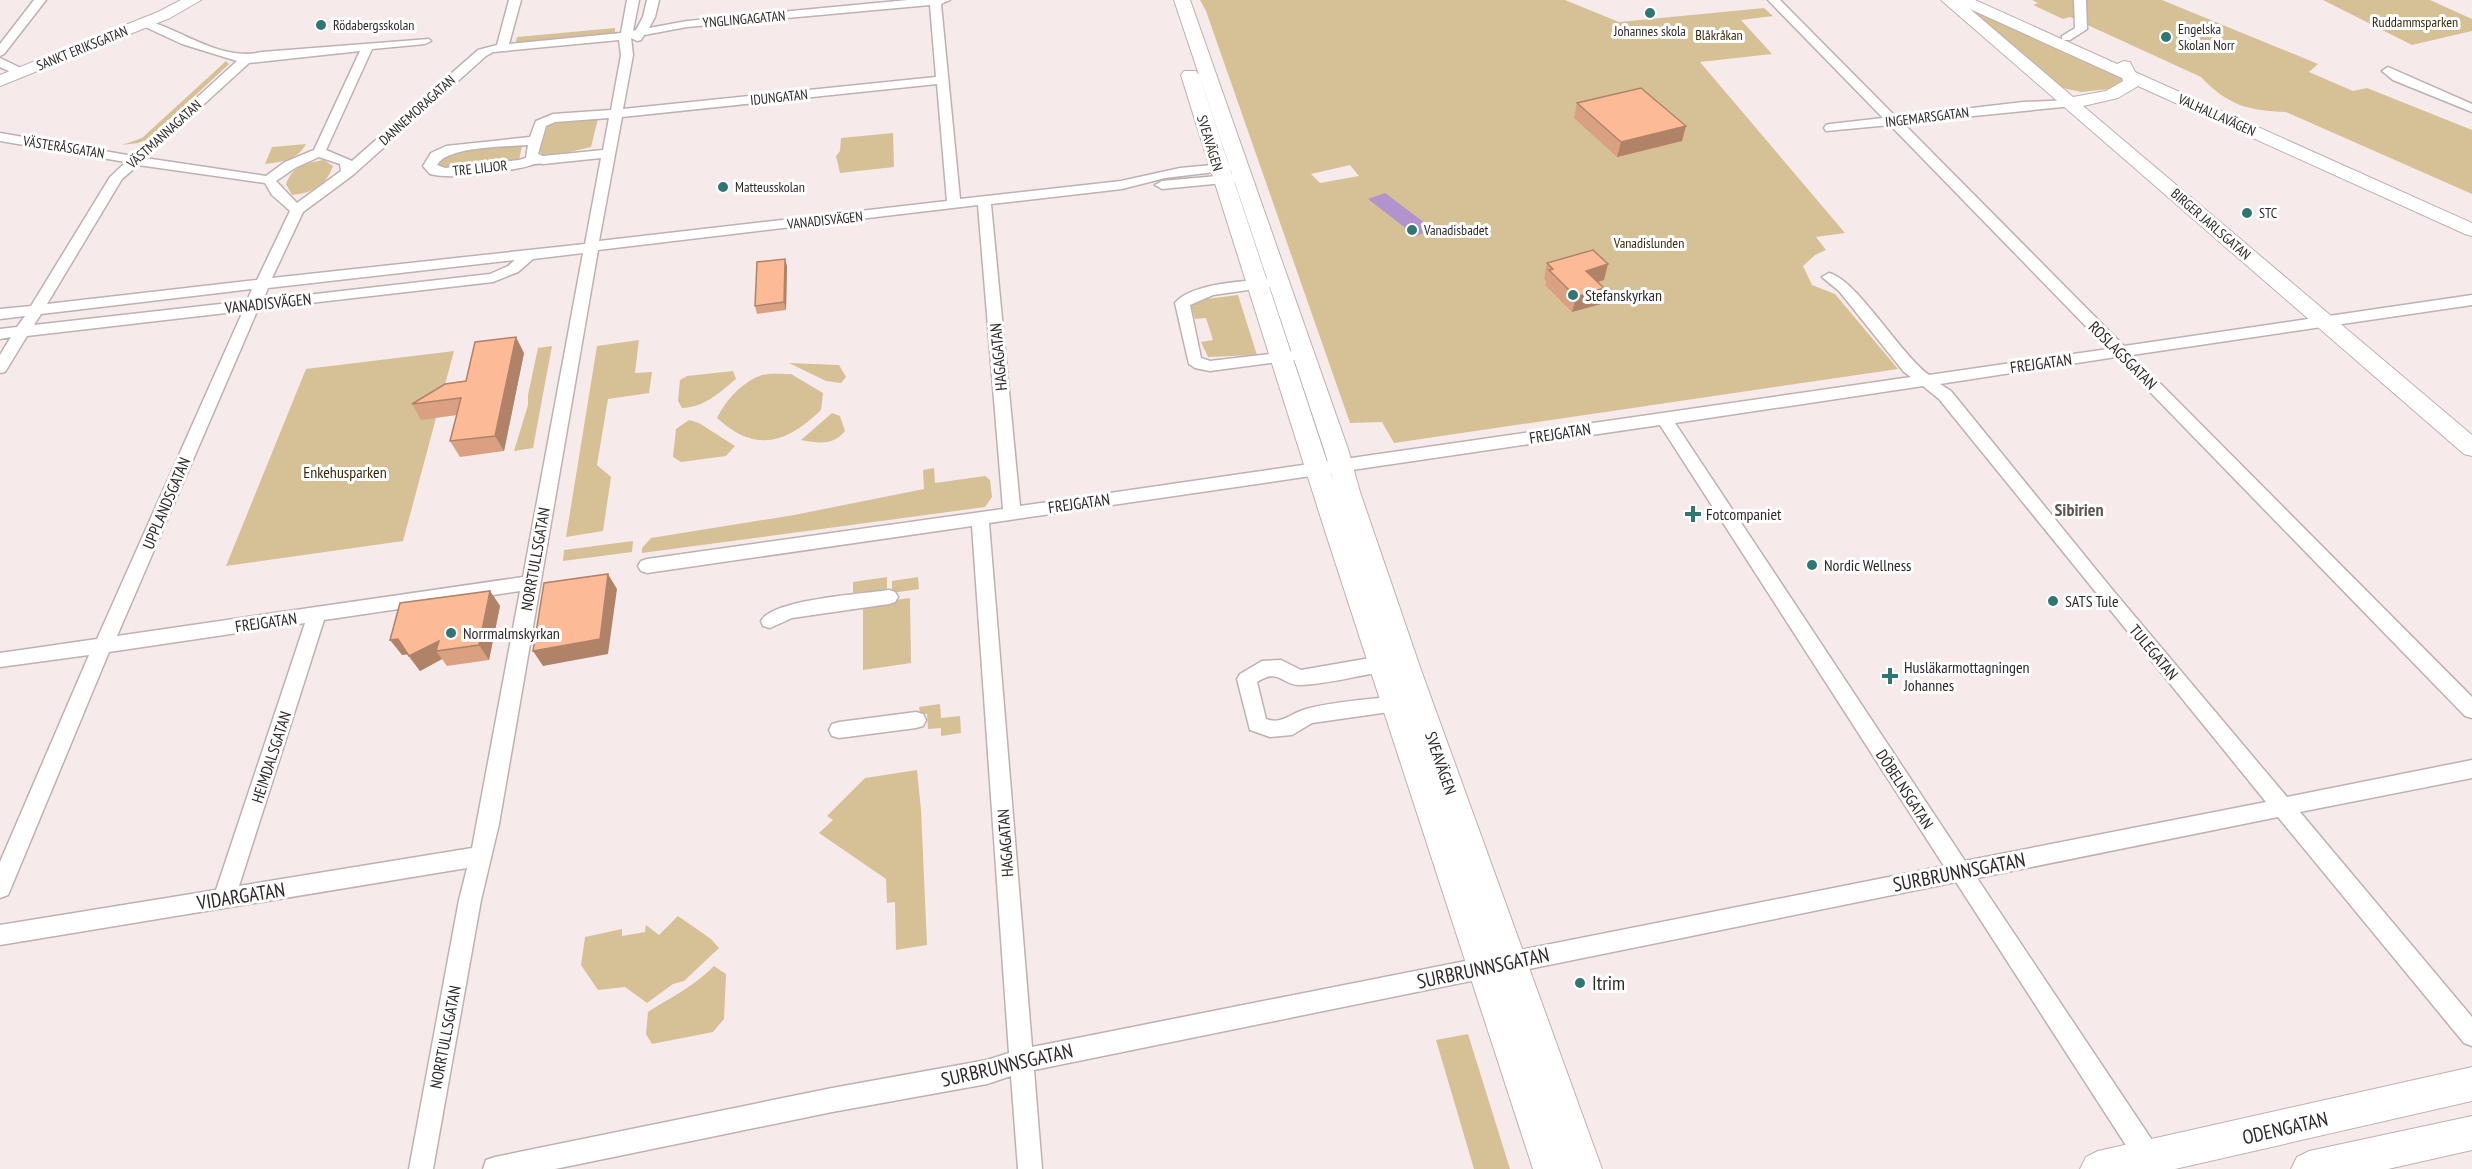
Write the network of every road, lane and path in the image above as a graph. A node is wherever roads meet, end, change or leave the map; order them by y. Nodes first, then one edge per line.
1 (40, 0) edge
2 (193, 0) edge
3 (211, 0) edge
4 (515, 0) edge
5 (633, 0) edge
6 (652, 0) edge
7 (939, 0) edge
8 (1167, 0) edge
9 (1182, 0) edge
10 (1774, 0) edge
11 (1949, 0) edge
12 (1962, 0) edge
13 (1983, 0) edge
14 (2080, 0) edge
15 (164, 15) junction
16 (145, 22) junction
17 (643, 28) junction
18 (628, 30) junction
19 (2066, 38) junction
20 (426, 41) dead end
21 (504, 42) junction
22 (367, 47) junction
23 (0, 51) edge
24 (627, 55) junction
25 (245, 60) junction
26 (0, 62) edge
27 (2128, 71) junction
28 (2388, 71) dead end
29 (21, 73) junction
30 (942, 80) junction
31 (0, 81) edge
32 (2049, 86) junction
33 (2169, 93) junction
34 (2101, 96) junction
35 (2068, 103) junction
36 (2023, 106) junction
37 (2472, 108) edge
38 (616, 113) junction
39 (1894, 121) junction
40 (1830, 128) dead end
41 (0, 137) edge
42 (534, 140) junction
43 (319, 152) junction
44 (609, 153) junction
45 (536, 158) junction
46 (134, 160) junction
47 (348, 172) junction
48 (1230, 173) junction
49 (269, 180) junction
50 (984, 202) junction
51 (954, 205) junction
52 (297, 210) junction
53 (2472, 222) edge
54 (2472, 230) edge
55 (592, 248) junction
56 (529, 255) junction
57 (1829, 277) dead end
58 (262, 284) junction
59 (1268, 284) junction
60 (2472, 300) edge
61 (252, 305) junction
62 (35, 310) junction
63 (0, 314) edge
64 (2332, 321) junction
65 (23, 332) junction
66 (0, 334) edge
67 (2121, 352) junction
68 (1292, 357) junction
69 (0, 368) edge
70 (1925, 380) junction
71 (1664, 418) junction
72 (2472, 433) edge
73 (2472, 448) edge
74 (1329, 468) junction
75 (1012, 512) junction
76 (980, 517) junction
77 (647, 566) dead end
78 (531, 583) junction
79 (889, 597) dead end
80 (316, 616) junction
81 (770, 621) dead end
82 (103, 644) junction
83 (0, 660) edge
84 (1382, 664) junction
85 (1396, 704) junction
86 (2472, 710) edge
87 (916, 720) dead end
88 (839, 730) dead end
89 (2472, 769) edge
90 (2283, 807) junction
91 (481, 856) junction
92 (1959, 872) junction
93 (0, 888) edge
94 (224, 898) junction
95 (0, 935) edge
96 (1498, 964) junction
97 (2472, 1035) edge
98 (1020, 1061) junction
99 (2472, 1084) edge
100 (2472, 1133) edge
101 (2149, 1158) junction
102 (421, 1169) edge
103 (495, 1169) edge
104 (1030, 1169) edge
105 (1551, 1169) edge
106 (1584, 1169) edge
107 (2098, 1169) edge
108 (2309, 1169) edge

1 - 23 street
2 - 15 main road, SANKT ERIKSGATAN
3 - 15 main road, SANKT ERIKSGATAN
4 - 21 street
5 - 18 street, NORRTULLSGATAN
6 - 17 street, NORRTULLSGATAN
7 - 17 street, YNGLINGAGATAN
7 - 30 street
8 - 48 main road, SVEAVÄGEN
9 - 48 main road, SVEAVÄGEN
10 - 39 street, ROSLAGSGATAN
11 - 32 main road, BIRGER JARLSGATAN
12 - 27 main road, VALHALLAVÄGEN
13 - 19 main road, VALHALLAVÄGEN
14 - 19 street
15 - 16 main road, SANKT ERIKSGATAN
16 - 25 street
16 - 29 main road, SANKT ERIKSGATAN
17 - 18 street, YNGLINGAGATAN
17 - 24 street, NORRTULLSGATAN
18 - 21 street, YNGLINGAGATAN
18 - 24 street, NORRTULLSGATAN
19 - 27 main road, VALHALLAVÄGEN
20 - 22 street
21 - 47 street, DANNEMORAGATAN
22 - 25 street
22 - 43 street
24 - 38 street, NORRTULLSGATAN
25 - 46 street, VÄSTMANNAGATAN
26 - 29 street
27 - 33 main road, VALHALLAVÄGEN
27 - 34 main road, INGEMARSGATAN
27 - 53 main road, VALHALLAVÄGEN
28 - 37 street
29 - 31 main road, SANKT ERIKSGATAN
30 - 38 street, IDUNGATAN
30 - 51 street
32 - 34 main road, INGEMARSGATAN
32 - 35 main road, BIRGER JARLSGATAN
32 - 36 street, INGEMARSGATAN
33 - 34 main road, INGEMARSGATAN
33 - 54 main road, VALHALLAVÄGEN
34 - 35 main road, INGEMARSGATAN
34 - 64 main road, BIRGER JARLSGATAN
35 - 36 street, INGEMARSGATAN
35 - 64 main road, BIRGER JARLSGATAN
36 - 39 street, INGEMARSGATAN
38 - 42 street
38 - 44 street, NORRTULLSGATAN
39 - 40 street, INGEMARSGATAN
39 - 67 street, ROSLAGSGATAN
41 - 46 street, VÄSTERÅSGATAN
42 - 45 street
42 - 45 street, TRE LILJOR
43 - 47 street
43 - 49 street
44 - 45 street, TRE LILJOR
44 - 55 street, NORRTULLSGATAN
46 - 49 street, VÄSTERÅSGATAN
46 - 62 street, VÄSTMANNAGATAN
47 - 52 street, DANNEMORAGATAN
48 - 50 street, VANADISVÄGEN
48 - 59 main road, SVEAVÄGEN
49 - 52 street
50 - 51 street, VANADISVÄGEN
50 - 75 street, HAGAGATAN
51 - 55 street, VANADISVÄGEN
52 - 58 street, UPPLANDSGATAN
55 - 56 street, VANADISVÄGEN
55 - 78 street, NORRTULLSGATAN
56 - 58 street, VANADISVÄGEN
56 - 61 street, VANADISVÄGEN
57 - 70 street, TULEGATAN
58 - 61 street, UPPLANDSGATAN
58 - 62 street, VANADISVÄGEN
59 - 68 main road, SVEAVÄGEN
59 - 68 street
60 - 64 street, FREJGATAN
61 - 65 street, VANADISVÄGEN
61 - 82 street, UPPLANDSGATAN
62 - 63 street, VANADISVÄGEN
62 - 65 street, VÄSTMANNAGATAN
64 - 67 street, FREJGATAN
64 - 72 main road, BIRGER JARLSGATAN
64 - 73 main road, BIRGER JARLSGATAN
65 - 66 street, VANADISVÄGEN
65 - 69 street, VÄSTMANNAGATAN
67 - 70 street, FREJGATAN
67 - 86 street, ROSLAGSGATAN
68 - 74 main road, SVEAVÄGEN
70 - 71 street, FREJGATAN
70 - 90 street, TULEGATAN
71 - 74 street, FREJGATAN
71 - 92 street, DÖBELNSGATAN
74 - 75 street, FREJGATAN
74 - 84 main road, SVEAVÄGEN
74 - 96 main road, SVEAVÄGEN
75 - 76 street, FREJGATAN
76 - 77 street, FREJGATAN
76 - 98 street, HAGAGATAN
78 - 80 street, FREJGATAN
78 - 91 street, NORRTULLSGATAN
79 - 81 street
80 - 82 street, FREJGATAN
80 - 94 street, HEIMDALSGATAN
82 - 83 street, FREJGATAN
82 - 93 street, UPPLANDSGATAN
84 - 85 main road, SVEAVÄGEN
84 - 85 street
85 - 96 main road, SVEAVÄGEN
87 - 88 street
89 - 90 street, SURBRUNNSGATAN
90 - 92 street, SURBRUNNSGATAN
90 - 97 street, TULEGATAN
91 - 94 street, VIDARGATAN
91 - 102 street, NORRTULLSGATAN
92 - 96 street, SURBRUNNSGATAN
92 - 101 street, DÖBELNSGATAN
94 - 95 street, VIDARGATAN
96 - 98 street, SURBRUNNSGATAN
96 - 105 main road, SVEAVÄGEN
96 - 106 main road, SVEAVÄGEN
98 - 103 street, SURBRUNNSGATAN
98 - 104 street, HAGAGATAN
99 - 101 main road, ODENGATAN
100 - 108 main road
101 - 107 main road, ODENGATAN

